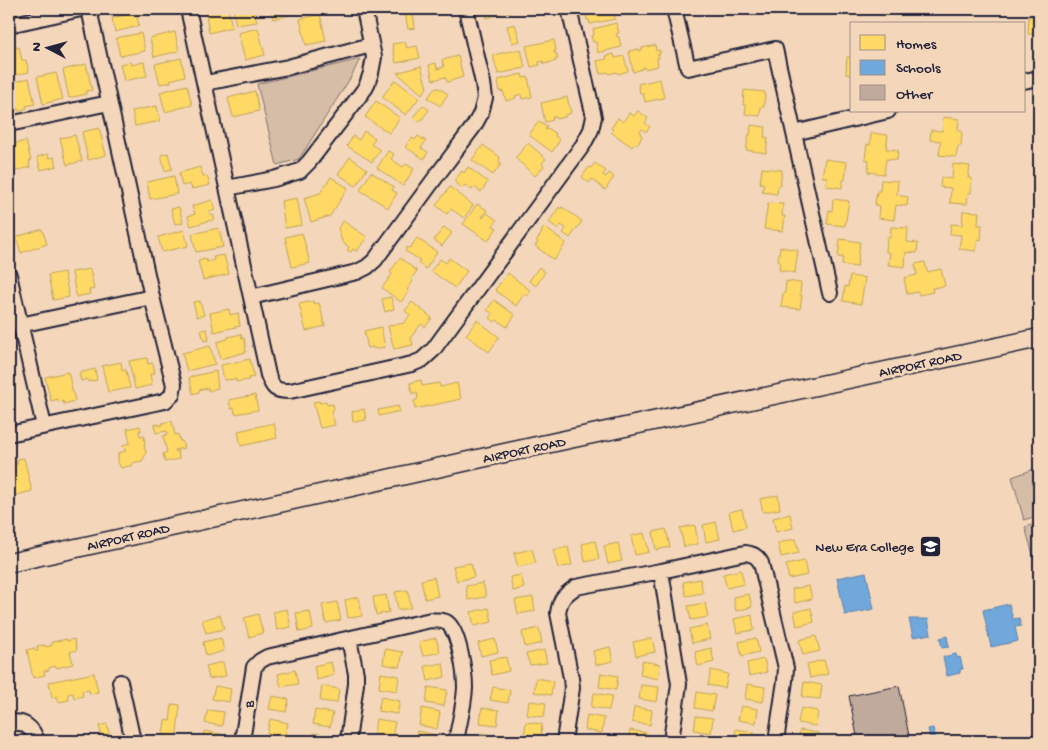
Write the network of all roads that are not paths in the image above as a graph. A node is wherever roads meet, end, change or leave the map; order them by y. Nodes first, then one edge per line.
1 (81, 9) edge
2 (89, 9) edge
3 (188, 9) edge
4 (364, 9) edge
5 (466, 9) edge
6 (569, 9) edge
7 (674, 9) edge
8 (9, 25) edge
9 (371, 45) junction
10 (1039, 78) edge
11 (1026, 81) edge
12 (205, 83) junction
13 (109, 103) junction
14 (884, 112) edge
15 (9, 124) edge
16 (794, 132) junction
17 (227, 188) junction
18 (9, 275) edge
19 (830, 293) dead end
20 (251, 297) junction
21 (152, 298) junction
22 (20, 325) junction
23 (1035, 338) edge
24 (44, 426) junction
25 (9, 434) edge
26 (9, 562) edge
27 (661, 571) junction
28 (349, 639) junction
29 (120, 682) dead end
30 (9, 724) edge
31 (37, 741) edge
32 (133, 741) edge
33 (242, 741) edge
34 (348, 741) edge
35 (456, 741) edge
36 (564, 741) edge
37 (672, 741) edge
38 (776, 741) edge

1 - 8 street
2 - 13 street
3 - 12 street
4 - 9 street
5 - 20 street
6 - 20 street
7 - 16 street
9 - 12 street
9 - 17 street
10 - 11 street
12 - 17 street
13 - 15 street
13 - 21 street
14 - 16 street
16 - 19 street
17 - 20 street
18 - 22 street
21 - 22 street
21 - 24 street
22 - 24 street
23 - 26 main road, AIRPORT ROAD
24 - 25 street
27 - 36 street
27 - 37 street
27 - 38 street
28 - 33 street, B
28 - 34 street
28 - 35 street
29 - 32 street
30 - 31 street

